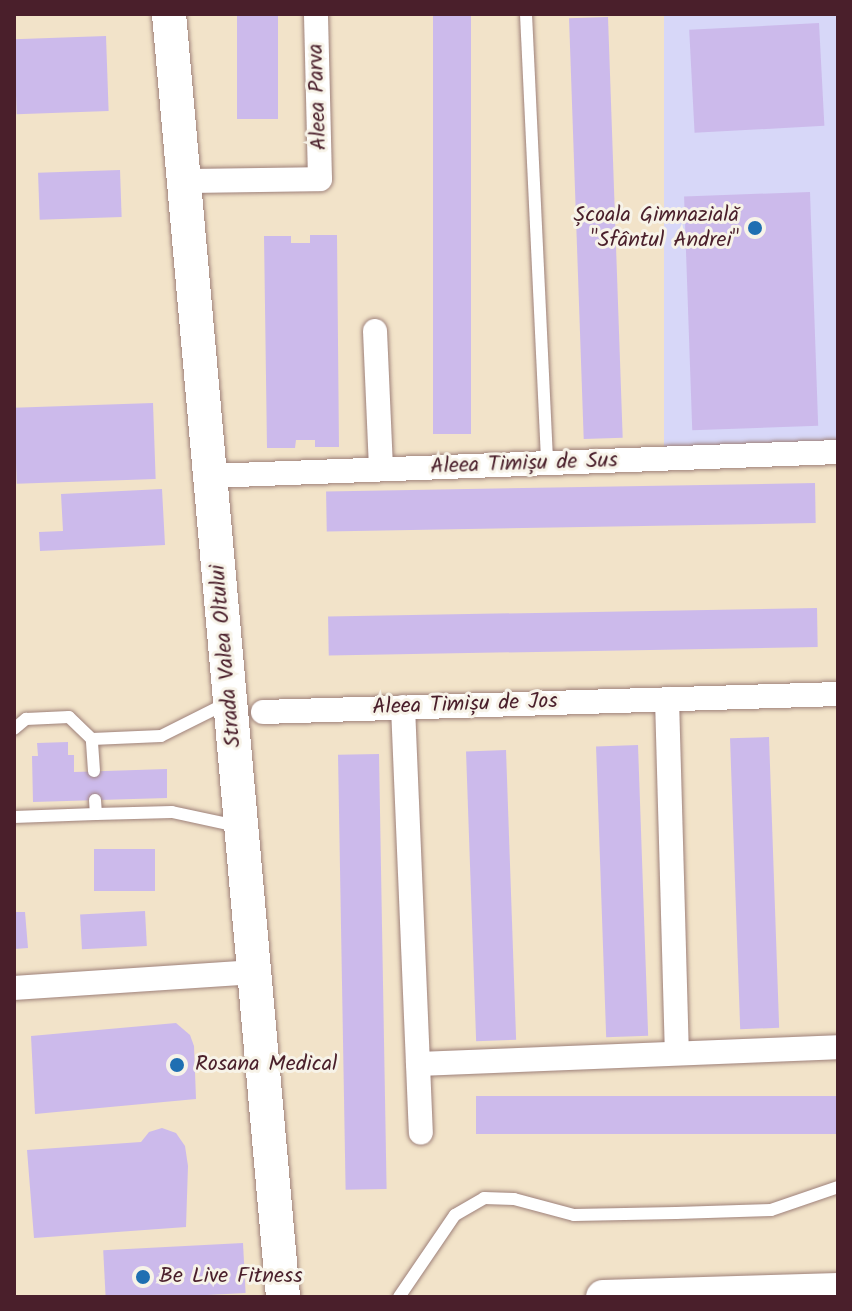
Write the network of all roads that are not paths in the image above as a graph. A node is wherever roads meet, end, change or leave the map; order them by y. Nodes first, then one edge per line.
1 (169, 14) edge
2 (316, 14) edge
3 (526, 14) edge
4 (184, 181) junction
5 (375, 331) dead end
6 (838, 452) edge
7 (547, 463) junction
8 (381, 469) junction
9 (210, 476) junction
10 (838, 694) edge
11 (667, 699) junction
12 (230, 701) junction
13 (403, 707) junction
14 (263, 712) dead end
15 (14, 729) edge
16 (92, 739) junction
17 (94, 771) dead end
18 (95, 800) dead end
19 (96, 814) junction
20 (14, 817) edge
21 (241, 827) junction
22 (254, 972) junction
23 (14, 988) edge
24 (838, 1047) edge
25 (677, 1053) junction
26 (418, 1064) junction
27 (421, 1133) dead end
28 (838, 1187) edge
29 (838, 1290) edge
30 (745, 1295) edge
31 (283, 1297) edge
32 (399, 1297) edge
33 (603, 1297) edge

1 - 4 main road, Strada Valea Oltului
2 - 4 street, Aleea Parva
3 - 7 lane
4 - 9 main road, Strada Valea Oltului
5 - 8 street
6 - 7 street, Aleea Timișu de Sus
7 - 8 street, Aleea Timișu de Sus
8 - 9 street, Aleea Timișu de Sus
9 - 12 main road, Strada Valea Oltului
10 - 11 street, Aleea Timișu de Jos
11 - 13 street, Aleea Timișu de Jos
11 - 25 street
12 - 16 lane
12 - 21 main road, Strada Valea Oltului
13 - 14 street, Aleea Timișu de Jos
13 - 26 street
15 - 16 lane
16 - 17 lane
18 - 19 lane
19 - 20 lane
19 - 21 lane
21 - 22 main road, Strada Valea Oltului
22 - 23 street
22 - 31 main road, Strada Valea Oltului
24 - 25 street
25 - 26 street
26 - 27 street
28 - 32 lane
29 - 30 main road
30 - 33 main road

